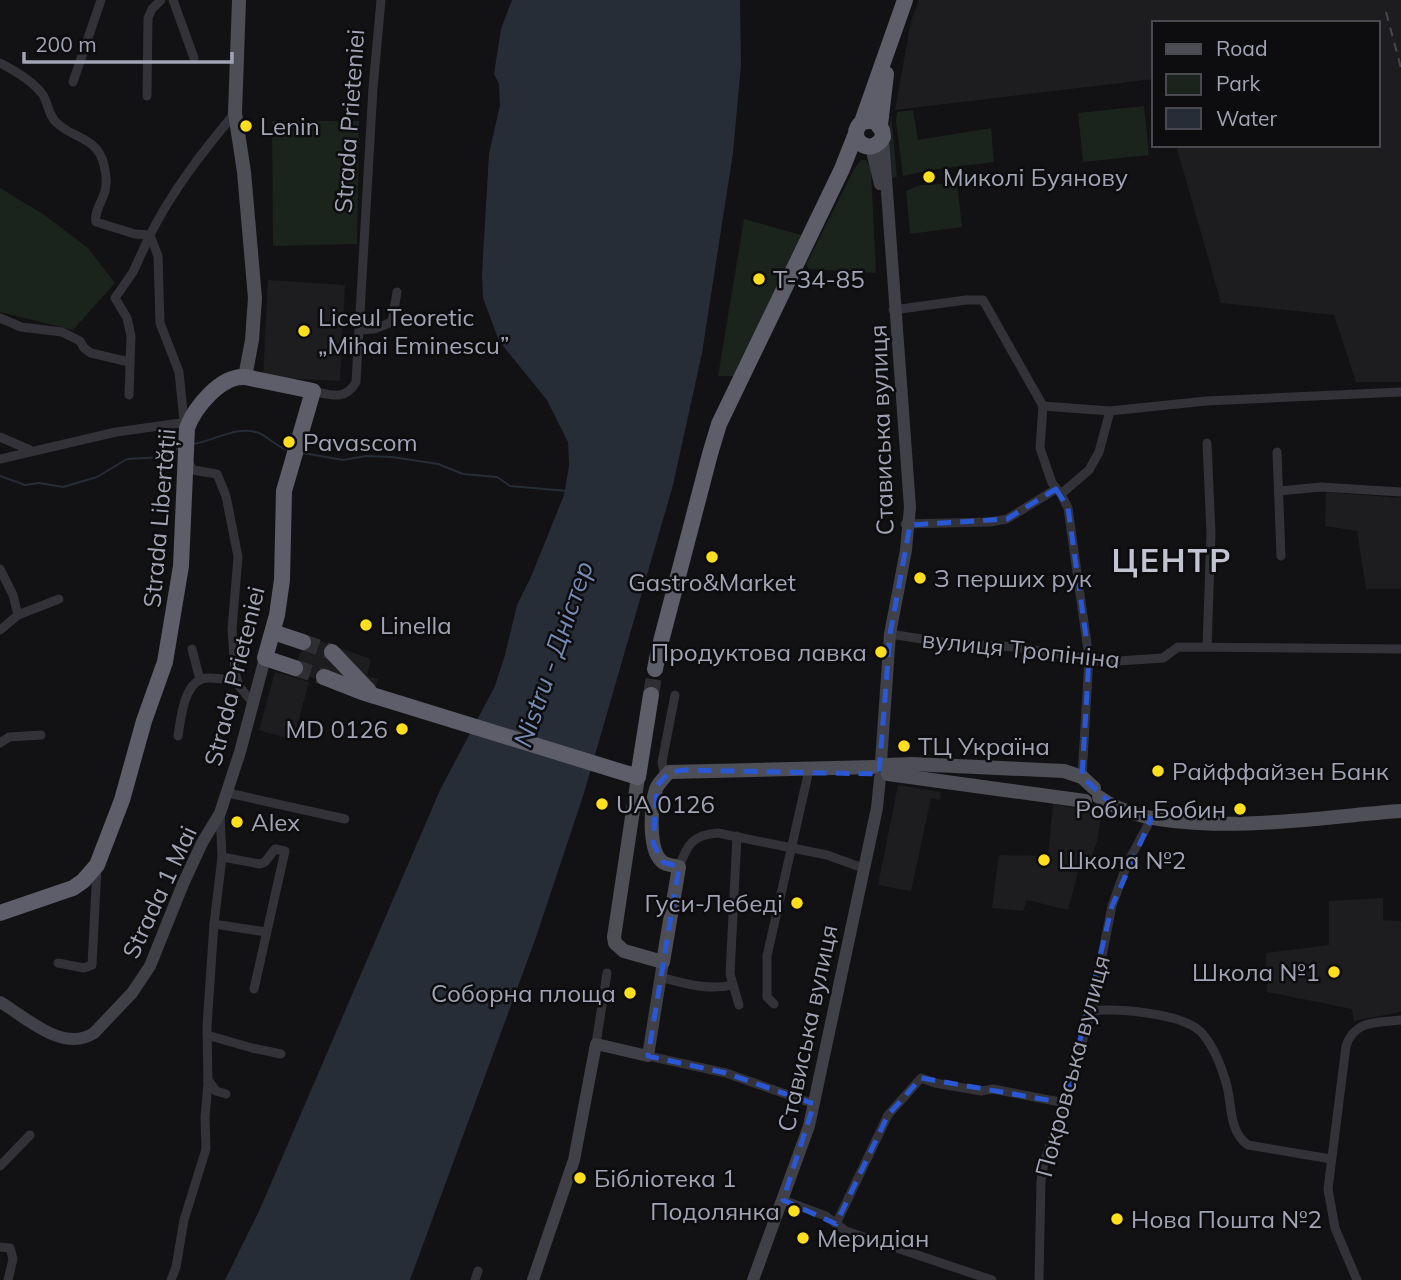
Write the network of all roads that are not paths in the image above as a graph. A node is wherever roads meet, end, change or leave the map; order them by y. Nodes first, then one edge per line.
1 (101, 0) edge
2 (161, 0) edge
3 (173, 0) edge
4 (239, 0) edge
5 (381, 0) edge
6 (905, 0) edge
7 (890, 44) junction
8 (194, 58) dead end
9 (0, 63) edge
10 (73, 82) dead end
11 (146, 96) dead end
12 (235, 113) junction
13 (859, 129) junction
14 (876, 139) junction
15 (842, 169) junction
16 (150, 235) junction
17 (397, 292) dead end
18 (894, 310) junction
19 (0, 318) edge
20 (360, 330) junction
21 (130, 362) junction
22 (245, 377) junction
23 (313, 391) junction
24 (1401, 392) edge
25 (129, 394) dead end
26 (1043, 406) junction
27 (1110, 411) junction
28 (187, 421) junction
29 (0, 437) edge
30 (1207, 443) dead end
31 (30, 450) junction
32 (1278, 452) dead end
33 (185, 457) junction
34 (0, 459) edge
35 (1279, 491) junction
36 (1059, 492) junction
37 (1401, 492) edge
38 (907, 525) junction
39 (1281, 556) dead end
40 (0, 569) edge
41 (59, 599) dead end
42 (18, 615) junction
43 (0, 630) edge
44 (273, 632) junction
45 (890, 634) junction
46 (303, 642) tunnel mouth
47 (1208, 647) junction
48 (192, 649) dead end
49 (1401, 649) edge
50 (332, 652) tunnel mouth
51 (265, 658) junction
52 (1089, 658) junction
53 (295, 668) tunnel mouth
54 (655, 669) tunnel mouth
55 (324, 677) tunnel mouth
56 (200, 680) junction
57 (236, 681) junction
58 (370, 693) junction
59 (651, 695) tunnel mouth
60 (675, 695) dead end
61 (252, 702) junction
62 (41, 735) dead end
63 (178, 736) dead end
64 (0, 743) edge
65 (880, 769) junction
66 (809, 773) junction
67 (638, 777) junction
68 (665, 777) junction
69 (1082, 777) junction
70 (228, 793) junction
71 (1092, 795) junction
72 (1401, 811) edge
73 (220, 813) junction
74 (345, 819) dead end
75 (1151, 819) junction
76 (737, 836) junction
77 (791, 849) junction
78 (222, 858) junction
79 (97, 865) junction
80 (679, 867) junction
81 (863, 868) junction
82 (0, 913) edge
83 (214, 924) junction
84 (266, 932) junction
85 (663, 962) junction
86 (58, 963) dead end
87 (607, 973) dead end
88 (660, 977) junction
89 (732, 985) junction
90 (254, 989) dead end
91 (0, 1002) edge
92 (774, 1004) dead end
93 (738, 1005) dead end
94 (1091, 1011) junction
95 (1401, 1020) edge
96 (207, 1035) junction
97 (223, 1038) junction
98 (596, 1044) junction
99 (281, 1054) dead end
100 (648, 1056) junction
101 (207, 1058) junction
102 (207, 1075) junction
103 (226, 1094) dead end
104 (1065, 1103) junction
105 (814, 1104) junction
106 (30, 1135) dead end
107 (1331, 1159) junction
108 (0, 1166) edge
109 (783, 1200) junction
110 (836, 1224) junction
111 (0, 1247) edge
112 (8, 1280) edge
113 (172, 1280) edge
114 (533, 1280) edge
115 (752, 1280) edge
116 (992, 1280) edge
117 (1039, 1280) edge
118 (1357, 1280) edge

1 - 10 street
2 - 11 street
3 - 8 street
4 - 12 main road
5 - 20 street, Strada Prieteniei
6 - 7 highway
7 - 13 highway
7 - 14 highway
9 - 16 street
12 - 16 street
12 - 22 main road
13 - 14 highway
13 - 14 highway
13 - 15 highway
14 - 15 highway
14 - 18 main road, Стависька вулиця
15 - 54 highway
16 - 21 street
16 - 28 street
17 - 20 street
18 - 26 street
18 - 38 main road, Стависька вулиця
19 - 21 street
20 - 23 street, Strada Prieteniei
21 - 25 street
22 - 23 highway
22 - 28 highway, Strada Libertății
23 - 44 highway, Strada Prieteniei
24 - 27 street
26 - 27 street
26 - 36 street
27 - 36 street
28 - 31 street
28 - 33 highway, Strada Libertății
29 - 31 street
30 - 47 street
31 - 34 street
32 - 35 street
33 - 57 street
33 - 79 highway, Strada Libertății
35 - 37 street
35 - 39 street
36 - 38 street
36 - 52 street
38 - 45 main road, Стависька вулиця
38 - 65 main road, Стависька вулиця
40 - 42 street
41 - 42 street
42 - 43 street
44 - 46 highway
44 - 51 highway, Strada Prieteniei
45 - 52 street, вулиця Тропініна
45 - 65 main road, Стависька вулиця
47 - 49 street, вулиця Тропініна
47 - 52 street, вулиця Тропініна
48 - 56 street
50 - 58 highway
51 - 53 highway
51 - 61 main road, Strada Prieteniei
52 - 69 street
55 - 58 highway
56 - 57 street
56 - 63 street
57 - 61 street
58 - 67 highway
59 - 67 highway
60 - 68 street
61 - 70 main road, Strada Prieteniei
62 - 64 street
65 - 66 main road
65 - 69 main road
65 - 71 main road
65 - 81 main road, Стависька вулиця
66 - 68 main road
66 - 77 street
67 - 85 main road
68 - 80 main road
69 - 71 main road
70 - 73 main road, Strada Prieteniei
70 - 74 street, Strada Prieteniei
71 - 75 main road
72 - 75 main road
73 - 78 street, Strada Prieteniei
73 - 91 main road, Strada 1 Mai
75 - 94 street, Покровська вулиця
76 - 77 street
76 - 80 street
76 - 89 street
77 - 81 street
77 - 92 street
78 - 83 street, Strada Prieteniei
78 - 84 street
79 - 82 highway, Strada Libertății
79 - 86 street
80 - 85 main road
81 - 105 main road, Стависька вулиця
83 - 84 street
83 - 96 street, Strada Prieteniei
84 - 90 street
85 - 88 main road
87 - 98 street
88 - 89 street
88 - 100 main road
89 - 93 street
94 - 104 street, Покровська вулиця
94 - 107 street
95 - 107 street
96 - 97 street
96 - 101 street, Strada Prieteniei
97 - 99 street
97 - 101 street
98 - 100 main road
98 - 114 main road
100 - 105 street
101 - 102 street, Strada Prieteniei
102 - 103 street
102 - 113 street, Strada Prieteniei
104 - 110 street
104 - 117 street, Покровська вулиця
105 - 109 main road, Стависька вулиця
106 - 108 street
107 - 118 street
109 - 110 street
109 - 115 main road, Стависька вулиця
110 - 116 street
111 - 112 street

